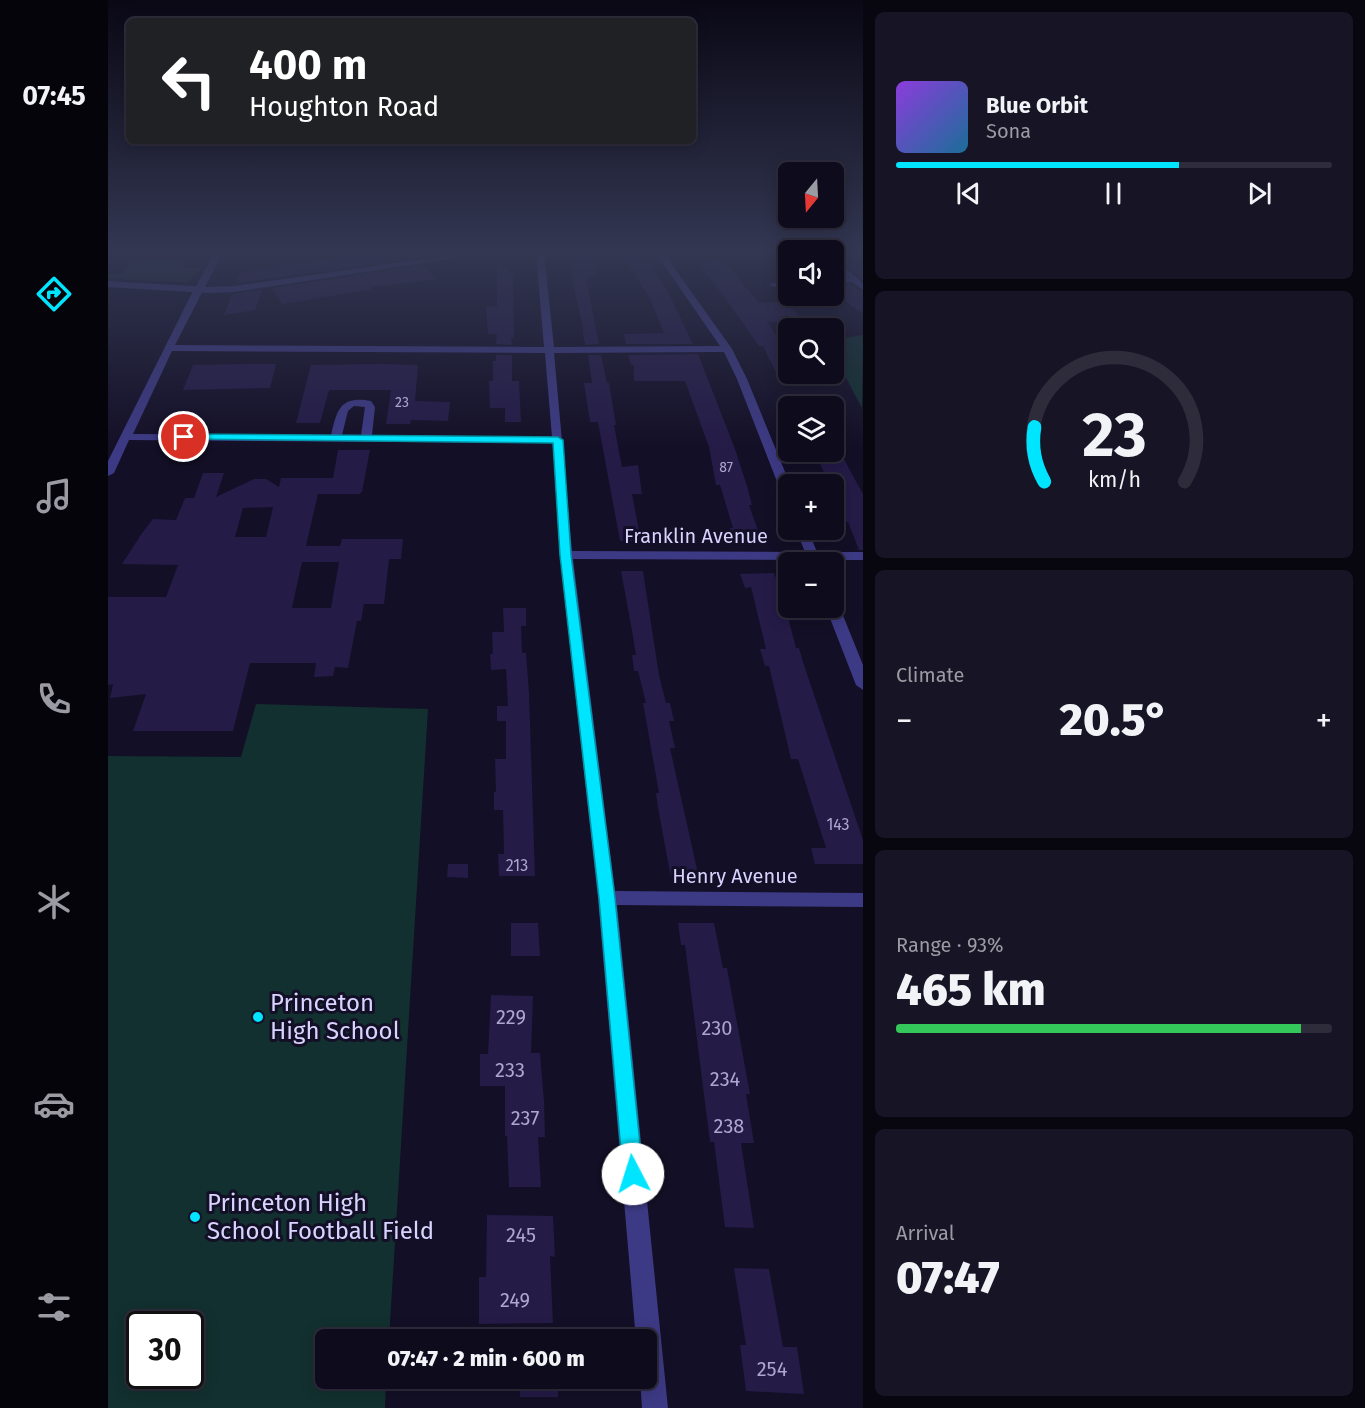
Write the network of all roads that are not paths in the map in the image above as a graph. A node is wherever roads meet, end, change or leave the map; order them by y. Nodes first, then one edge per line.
1 (185, 318) edge
2 (545, 318) edge
3 (705, 318) edge
4 (170, 348) junction
5 (727, 349) junction
6 (548, 351) junction
7 (127, 437) junction
8 (336, 438) junction
9 (366, 438) junction
10 (558, 440) junction
11 (108, 473) edge
12 (780, 474) edge
13 (566, 555) junction
14 (862, 556) edge
15 (844, 557) edge
16 (778, 558) edge
17 (837, 618) edge
18 (862, 685) edge
19 (607, 898) junction
20 (862, 900) edge
21 (655, 1408) edge

1 - 4 street
2 - 6 street
3 - 5 street
4 - 6 street
4 - 7 street
5 - 6 street
5 - 12 street
6 - 10 street
7 - 8 street
7 - 11 street
8 - 9 street
8 - 9 street
9 - 10 street
10 - 13 street
13 - 16 street, Franklin Avenue
13 - 19 street
14 - 15 street, Franklin Avenue
17 - 18 street
19 - 20 street, Henry Avenue
19 - 21 street

